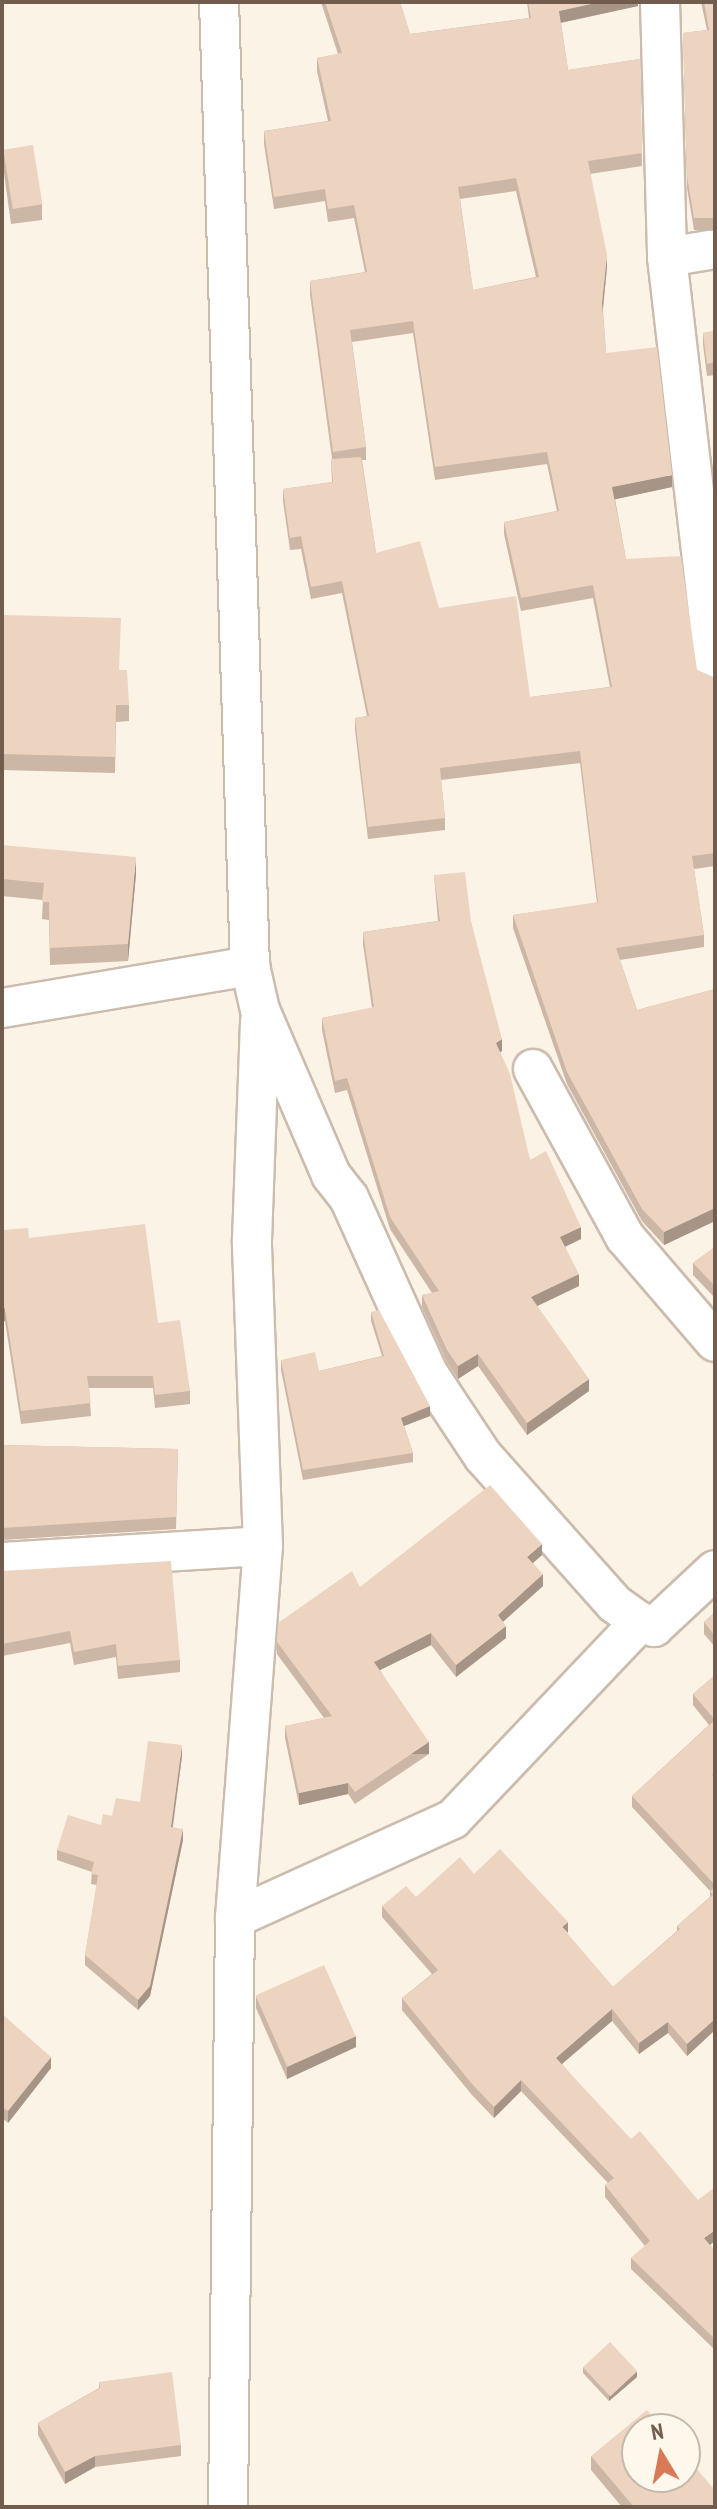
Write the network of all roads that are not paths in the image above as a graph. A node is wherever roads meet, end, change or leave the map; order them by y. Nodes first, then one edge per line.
1 (219, 2) edge
2 (660, 2) edge
3 (715, 249) edge
4 (667, 257) junction
5 (715, 670) edge
6 (250, 966) junction
7 (2, 1008) edge
8 (260, 1010) junction
9 (533, 1069) dead end
10 (715, 1342) edge
11 (263, 1546) junction
12 (2, 1562) edge
13 (715, 1570) edge
14 (640, 1622) junction
15 (235, 1918) junction
16 (228, 2507) edge

1 - 6 street
2 - 4 street
3 - 4 street
4 - 5 street
6 - 7 street
6 - 8 street
8 - 11 street
8 - 14 street
9 - 10 street
11 - 12 street
11 - 15 street
13 - 14 street
14 - 15 street
15 - 16 street

